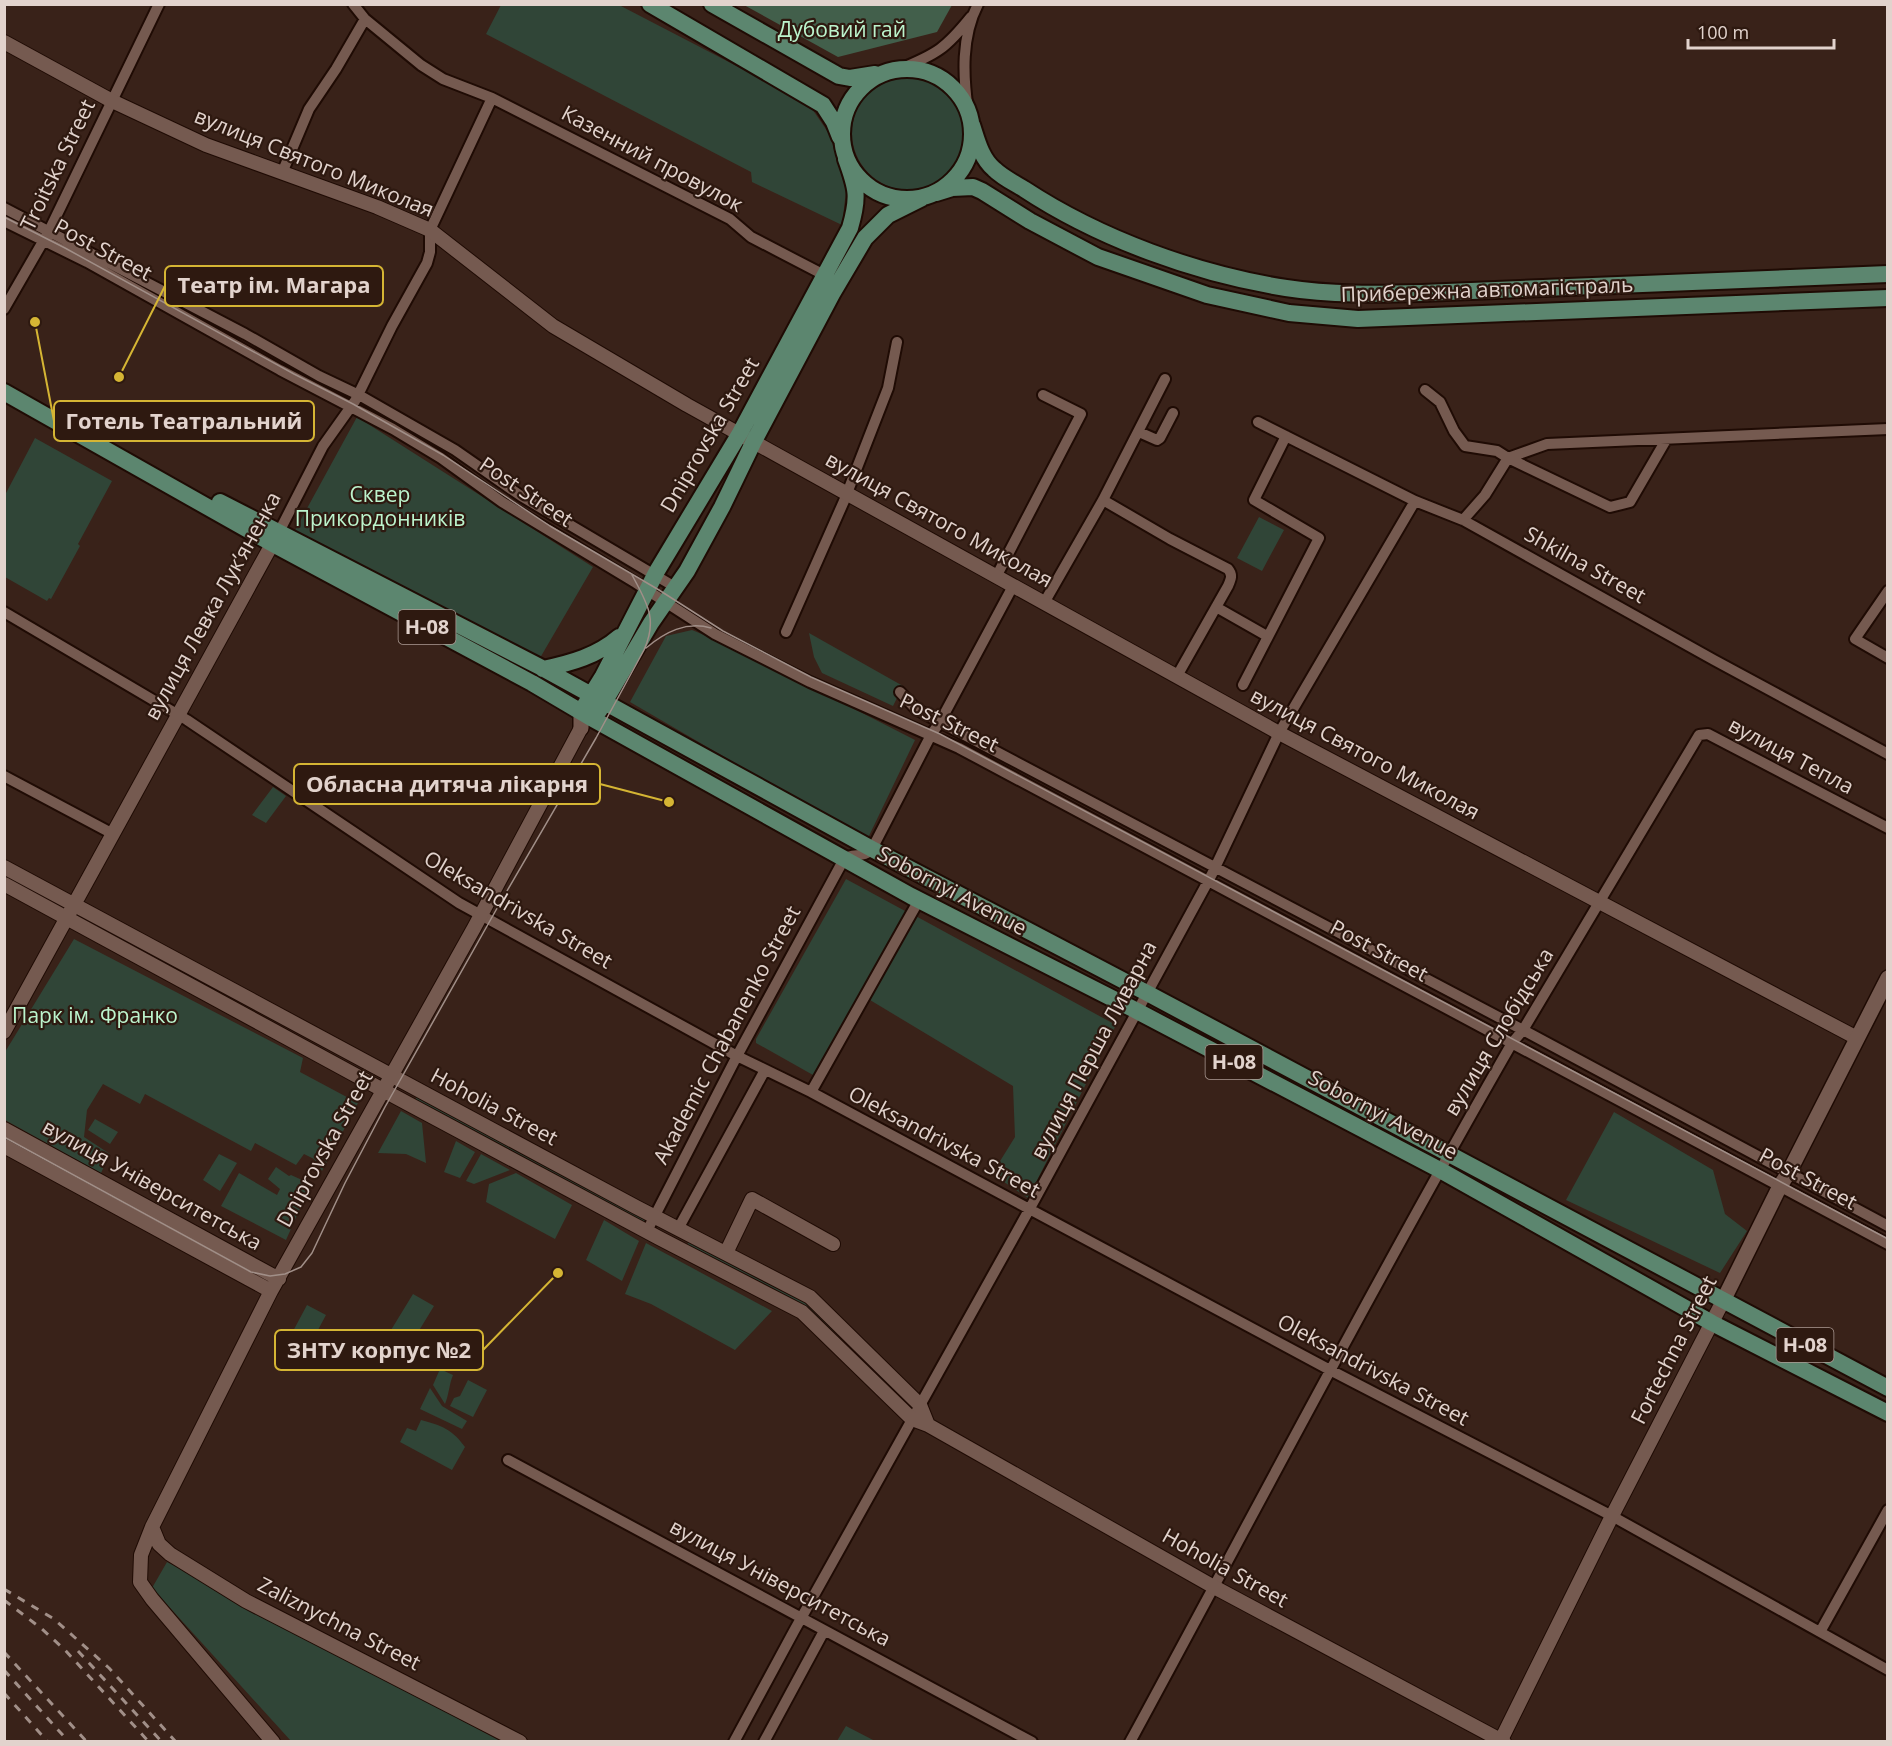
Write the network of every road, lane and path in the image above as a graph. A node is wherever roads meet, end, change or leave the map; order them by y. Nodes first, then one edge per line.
1 (159, 4) edge
2 (353, 4) edge
3 (650, 4) edge
4 (711, 4) edge
5 (976, 9) edge
6 (364, 19) junction
7 (4, 42) edge
8 (893, 70) junction
9 (492, 98) junction
10 (112, 101) junction
11 (970, 118) junction
12 (844, 152) junction
13 (282, 173) junction
14 (929, 195) junction
15 (4, 208) edge
16 (4, 221) edge
17 (430, 230) junction
18 (46, 236) junction
19 (1113, 236) junction
20 (1147, 249) junction
21 (1098, 257) junction
22 (1136, 271) junction
23 (824, 274) junction
24 (1887, 274) edge
25 (838, 283) junction
26 (1887, 298) edge
27 (4, 309) edge
28 (897, 342) dead end
29 (1165, 379) dead end
30 (1425, 390) dead end
31 (4, 391) edge
32 (359, 395) junction
33 (1043, 395) dead end
34 (351, 406) junction
35 (1173, 413) dead end
36 (1258, 422) dead end
37 (1887, 429) edge
38 (1139, 432) junction
39 (1286, 436) junction
40 (747, 437) junction
41 (1666, 440) junction
42 (1508, 458) junction
43 (847, 494) junction
44 (1103, 500) junction
45 (1415, 501) junction
46 (1463, 520) junction
47 (276, 538) junction
48 (996, 577) junction
49 (651, 583) junction
50 (1013, 586) junction
51 (675, 587) junction
52 (1887, 591) edge
53 (664, 602) junction
54 (1044, 603) junction
55 (1216, 607) junction
56 (4, 612) edge
57 (786, 632) dead end
58 (624, 633) junction
59 (1267, 636) junction
60 (1887, 658) edge
61 (543, 669) junction
62 (1177, 676) junction
63 (1243, 685) dead end
64 (900, 692) dead end
65 (597, 699) junction
66 (178, 714) junction
67 (585, 720) junction
68 (940, 722) junction
69 (1279, 733) junction
70 (1708, 734) joint
71 (931, 735) junction
72 (1887, 754) edge
73 (4, 776) edge
74 (1887, 828) edge
75 (113, 834) junction
76 (872, 849) junction
77 (844, 859) junction
78 (4, 867) edge
79 (1214, 868) junction
80 (1206, 881) junction
81 (4, 884) edge
82 (919, 900) junction
83 (1599, 903) junction
84 (74, 905) junction
85 (480, 915) junction
86 (67, 918) junction
87 (1887, 978) edge
88 (1147, 993) junction
89 (1137, 1011) junction
90 (1523, 1030) junction
91 (4, 1032) edge
92 (1857, 1038) junction
93 (1512, 1043) junction
94 (737, 1056) junction
95 (765, 1070) junction
96 (391, 1076) junction
97 (383, 1090) junction
98 (811, 1092) junction
99 (4, 1129) edge
100 (4, 1146) edge
101 (1448, 1155) junction
102 (1440, 1170) junction
103 (1789, 1172) junction
104 (1780, 1186) junction
105 (1029, 1210) junction
106 (654, 1216) junction
107 (1887, 1226) edge
108 (678, 1229) junction
109 (647, 1231) junction
110 (833, 1244) dead end
111 (1887, 1244) edge
112 (726, 1254) junction
113 (279, 1279) junction
114 (271, 1291) junction
115 (1723, 1301) junction
116 (1712, 1323) junction
117 (1330, 1370) junction
118 (1887, 1388) edge
119 (920, 1405) junction
120 (1887, 1413) edge
121 (912, 1419) junction
122 (928, 1425) junction
123 (508, 1460) dead end
124 (1887, 1510) edge
125 (1612, 1516) junction
126 (152, 1527) junction
127 (1214, 1587) junction
128 (801, 1619) junction
129 (824, 1631) junction
130 (1820, 1632) junction
131 (1887, 1670) edge
132 (1502, 1741) edge
133 (273, 1742) edge
134 (520, 1742) edge
135 (734, 1742) edge
136 (764, 1742) edge
137 (1032, 1742) edge
138 (1130, 1742) edge

1 - 10 street, Troitska Street
2 - 6 street, Казенний провулок
3 - 12 main road
4 - 8 main road, Прибережна автомагістраль
5 - 8 street
5 - 11 street
6 - 9 street, Казенний провулок
6 - 13 street
7 - 10 street, вулиця Святого Миколая
8 - 11 main road, Прибережна автомагістраль
8 - 12 main road
9 - 17 street, вулиця Левка Лукʼяненка
9 - 23 street, Казенний провулок
10 - 13 street, вулиця Святого Миколая
10 - 18 street, Troitska Street
11 - 14 main road
11 - 19 main road, Прибережна автомагістраль
12 - 14 main road, Прибережна автомагістраль
12 - 23 main road, Dniprovska Street
13 - 17 street, вулиця Святого Миколая
14 - 21 main road, Прибережна автомагістраль
14 - 25 main road, Dniprovska Street
15 - 18 street, Post Street
16 - 18 street, Post Street
17 - 32 street, вулиця Левка Лукʼяненка
17 - 40 street, вулиця Святого Миколая
18 - 27 street, Troitska Street
18 - 32 street, Post Street
18 - 34 street, Post Street
19 - 20 main road, Прибережна автомагістраль
19 - 21 main road
20 - 22 main road
20 - 24 main road, Прибережна автомагістраль
21 - 22 main road, Прибережна автомагістраль
22 - 26 main road, Прибережна автомагістраль
23 - 25 street, Казенний провулок
23 - 40 main road, Dniprovska Street
25 - 40 main road, Dniprovska Street
28 - 43 street
29 - 38 street
30 - 42 street
31 - 47 main road, Sobornyi Avenue / Н-08
32 - 34 street, вулиця Левка Лукʼяненка
32 - 49 street, Post Street
33 - 48 street
34 - 47 street, вулиця Левка Лукʼяненка
34 - 49 street, Post Street
35 - 38 street
36 - 39 street, Shkilna Street
37 - 41 street
38 - 44 street
39 - 45 street, Shkilna Street
39 - 59 street
40 - 43 street, вулиця Святого Миколая
40 - 49 main road, Dniprovska Street
40 - 51 main road, Dniprovska Street
41 - 42 street
41 - 42 street
42 - 46 street
43 - 48 street, вулиця Святого Миколая
43 - 57 street
44 - 54 street
44 - 55 street
45 - 46 street, Shkilna Street
45 - 69 street, вулиця Перша Ливарна
46 - 72 street, Shkilna Street
47 - 61 main road, Sobornyi Avenue / Н-08
47 - 66 street, вулиця Левка Лукʼяненка
47 - 67 main road, Sobornyi Avenue / Н-08
48 - 50 street, вулиця Святого Миколая
49 - 51 street, Post Street
49 - 53 street, Post Street
49 - 58 main road, Dniprovska Street
50 - 54 street, вулиця Святого Миколая
50 - 68 street
51 - 53 main road, Dniprovska Street
52 - 60 street
53 - 65 main road, Dniprovska Street
53 - 71 street, Post Street
54 - 62 street, вулиця Святого Миколая
55 - 59 street
55 - 62 street
56 - 66 street, Oleksandrivska Street
58 - 61 main road
58 - 65 main road, Dniprovska Street
59 - 63 street
61 - 65 main road, Sobornyi Avenue / Н-08
62 - 69 street, вулиця Святого Миколая
64 - 68 street, Post Street
65 - 67 main road, Dniprovska Street
65 - 76 main road, Sobornyi Avenue / Н-08
66 - 75 street, вулиця Левка Лукʼяненка
66 - 85 street, Oleksandrivska Street
67 - 77 main road, Sobornyi Avenue / Н-08
67 - 85 street, Dniprovska Street
68 - 71 street
68 - 79 street, Post Street
69 - 79 street, вулиця Перша Ливарна
69 - 83 street, вулиця Святого Миколая
70 - 74 street, вулиця Тепла
70 - 83 street, вулиця Слобідська
71 - 76 street
71 - 80 street, Post Street
73 - 75 street
75 - 84 street, вулиця Левка Лукʼяненка
76 - 77 street
76 - 88 main road, Sobornyi Avenue / Н-08
77 - 82 main road, Sobornyi Avenue / Н-08
77 - 94 street, Akademic Chabanenko Street
78 - 84 street, Hoholia Street
79 - 80 street, вулиця Перша Ливарна
79 - 90 street, Post Street
80 - 88 street, вулиця Перша Ливарна
80 - 93 street, Post Street
81 - 86 street, Hoholia Street
82 - 89 main road, Sobornyi Avenue / Н-08
82 - 98 street
83 - 90 street, вулиця Слобідська
83 - 92 street, вулиця Святого Миколая
84 - 86 street, вулиця Левка Лукʼяненка
84 - 96 street, Hoholia Street
85 - 94 street, Oleksandrivska Street
85 - 96 street, Dniprovska Street
86 - 91 street, вулиця Левка Лукʼяненка
86 - 97 street, Hoholia Street
87 - 92 main road, Fortechna Street
88 - 89 street, вулиця Перша Ливарна
88 - 101 main road, Sobornyi Avenue / Н-08
89 - 102 main road, Sobornyi Avenue / Н-08
89 - 105 street, вулиця Перша Ливарна
90 - 93 street, вулиця Слобідська
90 - 103 street, Post Street
92 - 103 main road, Fortechna Street
93 - 101 street, вулиця Слобідська
93 - 104 street, Post Street
94 - 95 street, Oleksandrivska Street
94 - 106 street, Akademic Chabanenko Street
95 - 98 street, Oleksandrivska Street
95 - 108 street
96 - 97 street, Dniprovska Street
96 - 106 street, Hoholia Street
97 - 109 street, Hoholia Street
97 - 113 street, Dniprovska Street
98 - 105 street, Oleksandrivska Street
99 - 113 street, вулиця Університетська
100 - 114 street, вулиця Університетська
101 - 102 street, вулиця Слобідська
101 - 115 main road, Sobornyi Avenue / Н-08
102 - 116 main road, Sobornyi Avenue / Н-08
102 - 117 street, вулиця Слобідська
103 - 104 main road, Fortechna Street
103 - 107 street, Post Street
104 - 111 street, Post Street
104 - 115 main road, Fortechna Street
105 - 117 street, Oleksandrivska Street
105 - 119 street, вулиця Перша Ливарна
106 - 108 street, Hoholia Street
106 - 109 street, Akademic Chabanenko Street
108 - 112 street, Hoholia Street
109 - 121 street, Hoholia Street
110 - 112 street
112 - 119 street, Hoholia Street
113 - 114 street, Dniprovska Street
114 - 126 street, Dniprovska Street
115 - 116 street, Fortechna Street
115 - 118 main road, Sobornyi Avenue / Н-08
116 - 120 main road, Sobornyi Avenue / Н-08
116 - 125 street, Fortechna Street
117 - 125 street, Oleksandrivska Street
117 - 127 street, вулиця Слобідська
119 - 121 street, вулиця Перша Ливарна
119 - 122 street, Hoholia Street
121 - 122 street, Hoholia Street
121 - 128 street, вулиця Перша Ливарна
122 - 127 street, Hoholia Street
123 - 128 street, вулиця Університетська
124 - 130 street
125 - 130 street, Oleksandrivska Street
125 - 132 street, Fortechna Street
126 - 133 street, Dniprovska Street
126 - 134 street, Zaliznychna Street
127 - 132 street, Hoholia Street
127 - 138 street, вулиця Слобідська
128 - 129 street, вулиця Університетська
128 - 135 street, вулиця Перша Ливарна
129 - 136 street
129 - 137 street, вулиця Університетська
130 - 131 street, Oleksandrivska Street

